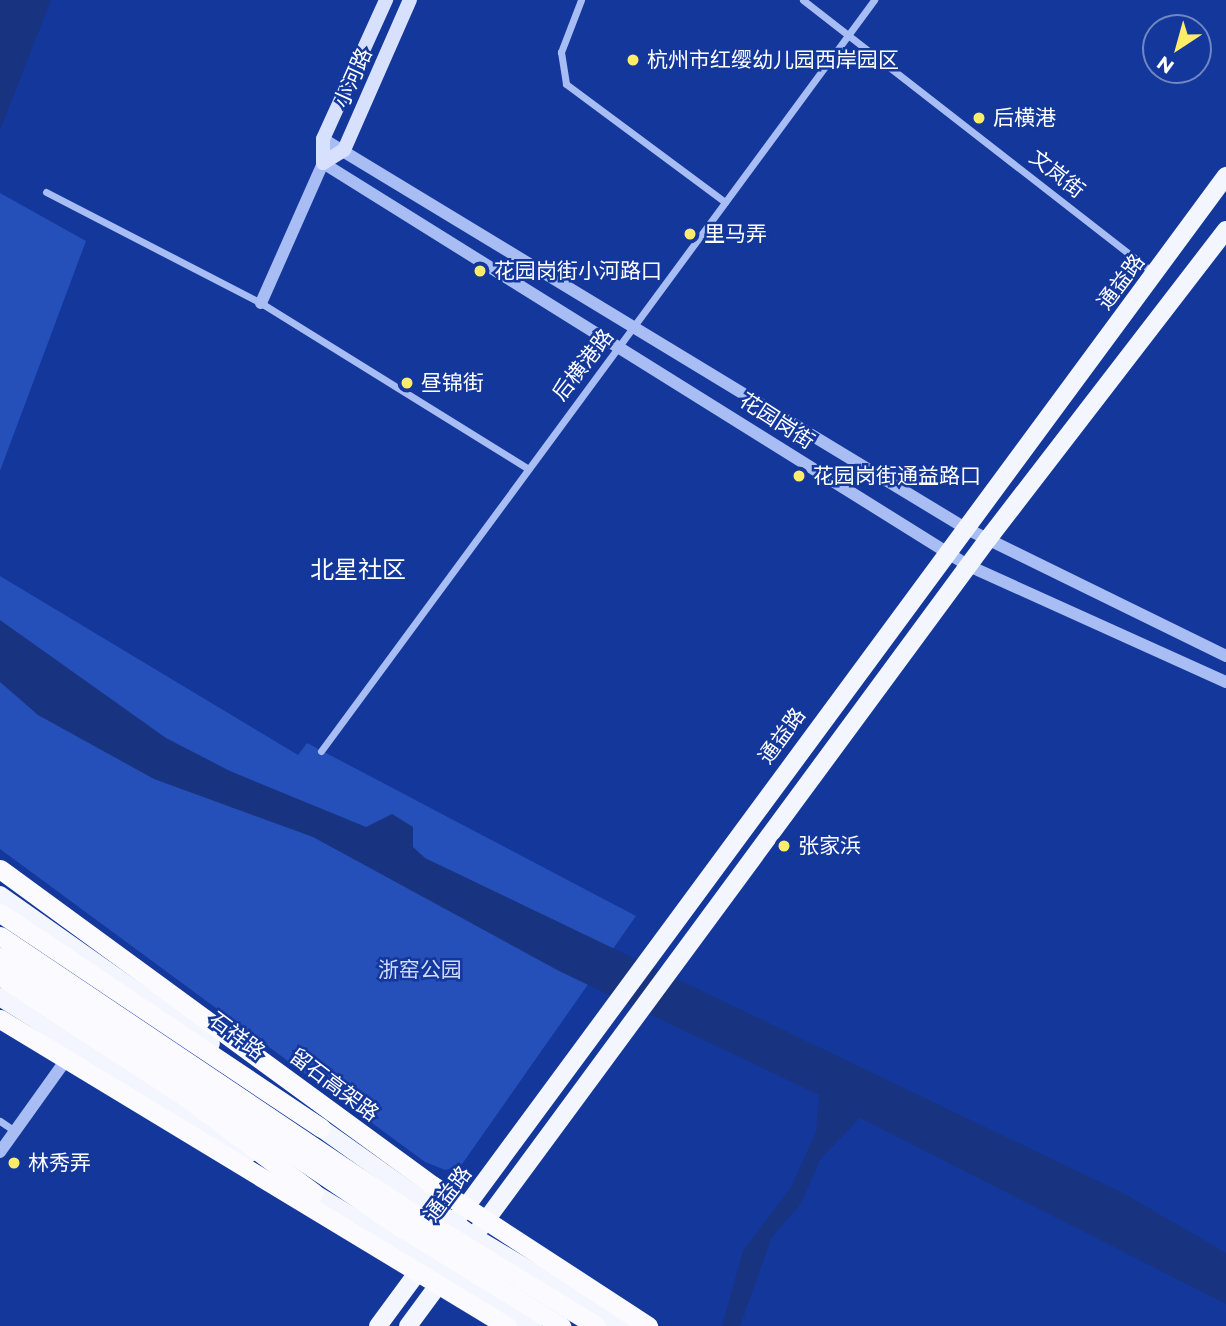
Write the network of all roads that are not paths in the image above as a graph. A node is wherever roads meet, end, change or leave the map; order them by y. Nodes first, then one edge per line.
1 (386, 0) edge
2 (410, 0) edge
3 (580, 0) edge
4 (803, 0) edge
5 (874, 0) edge
6 (848, 34) junction
7 (323, 139) junction
8 (344, 150) junction
9 (323, 163) junction
10 (1226, 176) edge
11 (46, 192) dead end
12 (725, 202) junction
13 (1226, 230) edge
14 (1156, 274) junction
15 (261, 303) junction
16 (633, 328) junction
17 (621, 343) junction
18 (526, 467) junction
19 (965, 528) junction
20 (988, 539) junction
21 (945, 552) junction
22 (969, 566) junction
23 (1226, 656) edge
24 (1226, 682) edge
25 (321, 751) dead end
26 (0, 869) edge
27 (0, 895) edge
28 (0, 913) edge
29 (0, 936) edge
30 (0, 957) edge
31 (0, 976) edge
32 (0, 998) edge
33 (0, 1018) edge
34 (75, 1047) junction
35 (0, 1121) edge
36 (321, 1128) junction
37 (15, 1131) junction
38 (0, 1152) edge
39 (314, 1193) junction
40 (456, 1224) junction
41 (474, 1237) junction
42 (426, 1261) junction
43 (446, 1274) junction
44 (378, 1326) edge
45 (408, 1326) edge
46 (507, 1326) edge
47 (533, 1326) edge
48 (561, 1326) edge
49 (596, 1326) edge
50 (623, 1326) edge
51 (648, 1326) edge

1 - 7 main road, 小河路
2 - 8 main road, 小河路
3 - 12 street
4 - 6 street, 文岚街
5 - 6 street, 后横港路
6 - 12 street, 后横港路
6 - 14 street, 文岚街
7 - 8 street, 花园岗街
7 - 9 main road, 小河路
8 - 9 main road
8 - 16 street, 花园岗街
9 - 15 street, 小河路
9 - 17 street, 花园岗街
10 - 14 main road, 通益路
11 - 15 street
12 - 16 street, 后横港路
13 - 20 main road
14 - 19 main road, 通益路
15 - 18 street
16 - 17 street, 后横港路
16 - 19 street, 花园岗街
17 - 18 street, 后横港路
17 - 21 street, 花园岗街
18 - 25 street, 后横港路
19 - 20 street, 花园岗街
19 - 21 main road, 通益路
20 - 22 main road
20 - 23 street, 花园岗街
21 - 22 street, 花园岗街
21 - 40 main road, 通益路
22 - 24 street, 花园岗街
22 - 41 main road
26 - 51 highway, 留石高架路
27 - 36 main road, 石祥路
28 - 36 highway
29 - 49 highway
30 - 48 highway
31 - 39 highway
32 - 34 main road
33 - 46 highway
34 - 37 street
34 - 39 main road
35 - 37 street
36 - 40 main road, 石祥路
37 - 38 street
39 - 42 main road
40 - 41 main road, 石祥路
40 - 42 main road, 通益路
41 - 43 main road
41 - 50 main road, 石祥路
42 - 43 main road
42 - 44 main road, 通益路
43 - 45 main road
43 - 47 main road

